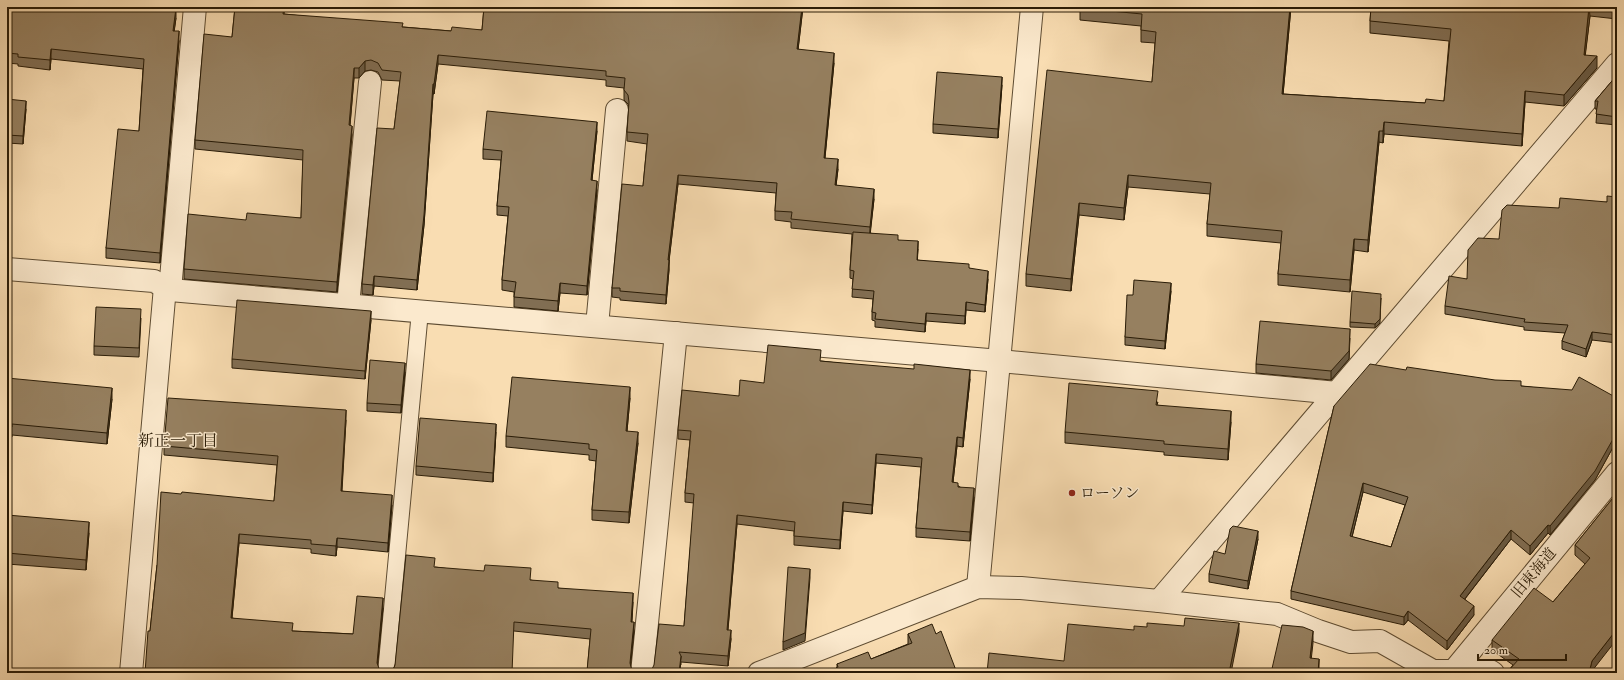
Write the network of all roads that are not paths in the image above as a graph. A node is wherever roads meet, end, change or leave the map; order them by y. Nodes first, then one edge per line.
1 (195, 7) edge
2 (1032, 7) edge
3 (1617, 64) edge
4 (370, 82) dead end
5 (617, 110) dead end
6 (7, 269) edge
7 (168, 288) junction
8 (348, 305) junction
9 (420, 311) junction
10 (597, 326) junction
11 (676, 333) junction
12 (1000, 361) junction
13 (1337, 393) junction
14 (1617, 473) edge
15 (978, 587) junction
16 (1159, 601) junction
17 (1453, 672) edge
18 (131, 673) edge
19 (386, 673) edge
20 (642, 673) edge
21 (759, 673) edge
22 (1493, 673) edge

1 - 7 street
2 - 12 street
3 - 13 street
4 - 8 street
5 - 10 street
6 - 7 street
7 - 8 street
7 - 18 street
8 - 9 street
9 - 10 street
9 - 19 lane
10 - 11 street
11 - 12 street
11 - 20 street
12 - 13 street
12 - 15 street
13 - 16 street
14 - 17 street, 旧東海道
15 - 16 street
15 - 21 street
16 - 17 street
17 - 22 street

